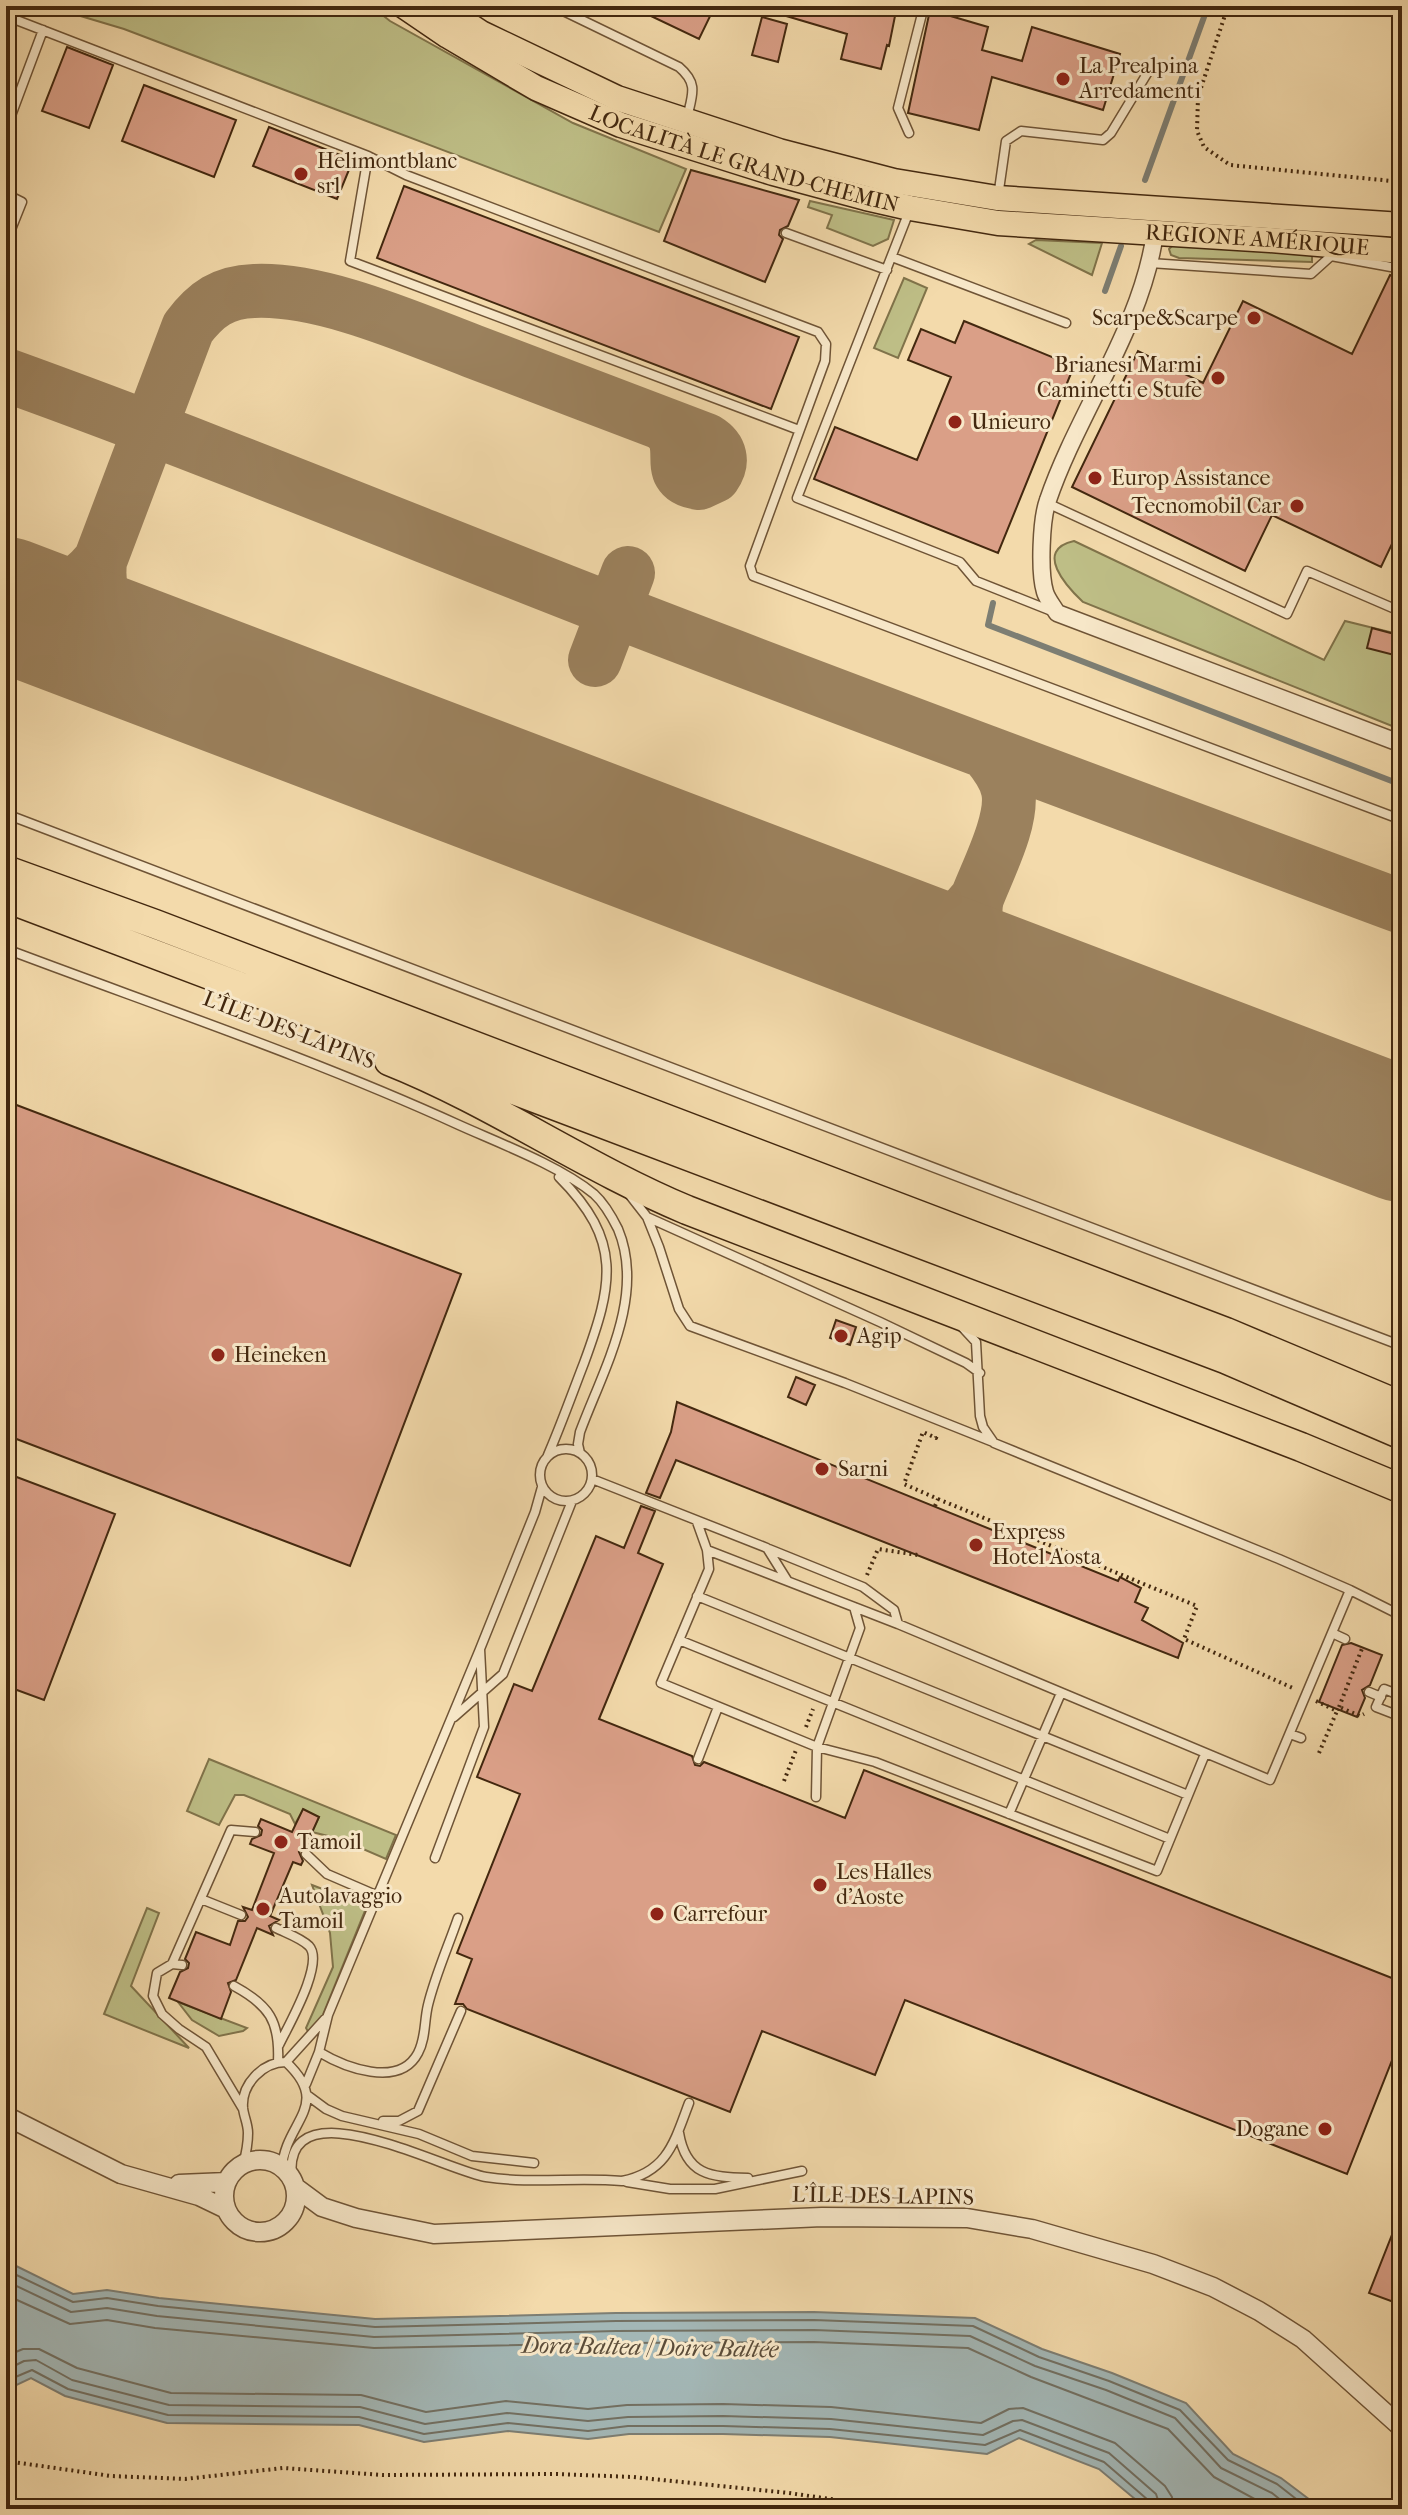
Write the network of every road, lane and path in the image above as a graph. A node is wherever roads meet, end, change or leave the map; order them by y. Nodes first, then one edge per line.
1 (404, 6) edge
2 (440, 6) edge
3 (553, 6) edge
4 (924, 6) edge
5 (1228, 6) edge
6 (6, 16) edge
7 (43, 30) junction
8 (1148, 72) dead end
9 (12, 117) junction
10 (686, 122) junction
11 (6, 129) edge
12 (909, 133) dead end
13 (6, 142) edge
14 (368, 156) junction
15 (1402, 182) edge
16 (6, 194) edge
17 (997, 198) junction
18 (910, 208) junction
19 (1113, 218) junction
20 (1402, 225) edge
21 (786, 233) dead end
22 (1155, 233) junction
23 (6, 242) edge
24 (1402, 251) edge
25 (892, 257) junction
26 (1150, 263) junction
27 (1402, 269) edge
28 (887, 270) junction
29 (1066, 323) dead end
30 (799, 430) junction
31 (1046, 503) junction
32 (1402, 612) edge
33 (1057, 613) junction
34 (1402, 744) edge
35 (6, 814) edge
36 (1402, 820) edge
37 (6, 870) edge
38 (6, 898) edge
39 (114, 938) junction
40 (6, 949) edge
41 (550, 1168) junction
42 (616, 1178) junction
43 (647, 1217) junction
44 (915, 1298) junction
45 (1402, 1346) edge
46 (980, 1373) junction
47 (1402, 1406) edge
48 (943, 1422) junction
49 (1402, 1435) edge
50 (994, 1443) junction
51 (580, 1453) junction
52 (548, 1455) junction
53 (592, 1479) junction
54 (542, 1487) junction
55 (1402, 1489) edge
56 (938, 1499) junction
57 (572, 1501) junction
58 (935, 1506) dead end
59 (697, 1522) junction
60 (767, 1548) junction
61 (707, 1550) junction
62 (918, 1555) dead end
63 (872, 1563) dead end
64 (788, 1581) junction
65 (1350, 1590) junction
66 (697, 1596) junction
67 (854, 1607) junction
68 (1402, 1616) edge
69 (898, 1624) junction
70 (1332, 1633) junction
71 (1345, 1639) dead end
72 (679, 1640) junction
73 (1363, 1646) dead end
74 (480, 1649) junction
75 (851, 1659) junction
76 (1369, 1692) dead end
77 (481, 1693) junction
78 (1061, 1693) junction
79 (1307, 1696) junction
80 (1402, 1696) edge
81 (1381, 1697) junction
82 (833, 1704) junction
83 (718, 1707) junction
84 (1376, 1707) junction
85 (1338, 1709) junction
86 (1402, 1717) edge
87 (451, 1720) junction
88 (1290, 1734) junction
89 (1043, 1736) junction
90 (1301, 1738) dead end
91 (817, 1747) junction
92 (1319, 1753) dead end
93 (1205, 1754) junction
94 (698, 1759) dead end
95 (1024, 1781) junction
96 (1188, 1795) junction
97 (816, 1797) dead end
98 (1009, 1814) junction
99 (255, 1832) dead end
100 (1170, 1839) junction
101 (306, 1854) dead end
102 (435, 1858) dead end
103 (378, 1896) junction
104 (201, 1899) junction
105 (241, 1915) dead end
106 (458, 1918) dead end
107 (276, 1928) dead end
108 (172, 1964) junction
109 (182, 1965) dead end
110 (234, 1986) dead end
111 (461, 2011) dead end
112 (328, 2015) junction
113 (279, 2045) junction
114 (319, 2052) junction
115 (282, 2062) junction
116 (306, 2084) junction
117 (307, 2095) junction
118 (689, 2103) dead end
119 (243, 2109) junction
120 (6, 2116) edge
121 (370, 2121) junction
122 (678, 2131) junction
123 (534, 2163) dead end
124 (243, 2165) junction
125 (802, 2171) dead end
126 (121, 2174) junction
127 (289, 2178) junction
128 (765, 2178) junction
129 (622, 2181) junction
130 (227, 2182) junction
131 (226, 2209) junction
132 (356, 2218) junction
133 (286, 2221) junction
134 (1402, 2428) edge
135 (6, 2461) edge
136 (870, 2509) edge

1 - 18 main road, LOCALITÀ LE GRAND-CHEMIN
2 - 10 main road, LOCALITÀ LE GRAND-CHEMIN
3 - 10 lane, LOCALITÀ LE GRAND-CHEMIN
4 - 12 lane
5 - 15 path
6 - 7 lane
7 - 9 lane
7 - 14 lane
8 - 17 lane
9 - 11 lane
9 - 13 lane
10 - 17 main road, LOCALITÀ LE GRAND-CHEMIN
14 - 30 lane
14 - 30 lane
16 - 23 lane
17 - 19 main road, LOCALITÀ LE GRAND-CHEMIN
18 - 19 main road, LOCALITÀ LE GRAND-CHEMIN
18 - 25 lane
19 - 20 main road, REGIONE AMÉRIQUE
19 - 22 main road, REGIONE AMÉRIQUE
21 - 28 lane
22 - 24 main road, REGIONE AMÉRIQUE
22 - 26 street
25 - 28 lane
25 - 29 lane
26 - 27 lane
26 - 31 street
28 - 33 lane
30 - 36 lane
31 - 32 lane
31 - 33 street
33 - 34 street
35 - 45 lane
37 - 47 highway
38 - 39 highway
39 - 42 highway
39 - 49 highway
40 - 41 lane, L'ÎLE-DES-LAPINS
41 - 51 lane, L'ÎLE-DES-LAPINS
41 - 52 lane, L'ÎLE-DES-LAPINS
42 - 43 lane
42 - 44 highway
43 - 46 lane
43 - 48 lane
44 - 46 lane
44 - 55 highway
46 - 50 lane
48 - 50 lane
48 - 56 path
50 - 65 lane
51 - 52 lane
51 - 53 lane
52 - 54 lane, L'ÎLE-DES-LAPINS
53 - 57 lane
53 - 59 lane
54 - 57 lane
54 - 74 lane, L'ÎLE-DES-LAPINS
56 - 58 path
56 - 79 path
57 - 77 lane
59 - 60 lane
59 - 61 lane
60 - 64 lane
60 - 69 lane
61 - 64 lane
61 - 66 lane
62 - 63 path
64 - 67 lane
65 - 68 lane
65 - 70 lane
66 - 72 lane
66 - 75 lane
67 - 69 lane
67 - 75 lane
69 - 78 lane
70 - 71 lane
70 - 79 lane
72 - 82 lane
72 - 83 lane
73 - 85 path
74 - 77 lane
74 - 87 lane, L'ÎLE-DES-LAPINS
75 - 82 lane
75 - 89 lane
76 - 81 lane
77 - 87 lane
77 - 102 lane
78 - 89 lane
78 - 93 lane
79 - 85 path
79 - 88 lane
80 - 81 lane
81 - 84 lane
82 - 91 lane
82 - 95 lane
83 - 91 lane
83 - 94 lane
84 - 85 path
84 - 86 lane
85 - 92 path
87 - 103 lane, L'ÎLE-DES-LAPINS
88 - 90 lane
88 - 93 lane
89 - 95 lane
89 - 96 lane
91 - 97 lane
91 - 98 lane
93 - 96 lane
95 - 98 lane
95 - 100 lane
96 - 100 lane
98 - 100 lane
99 - 104 lane
101 - 103 lane
103 - 112 lane, L'ÎLE-DES-LAPINS
104 - 105 lane
104 - 108 lane
106 - 114 lane
107 - 113 lane
108 - 109 lane
108 - 119 lane
110 - 113 lane
111 - 121 lane
112 - 114 lane
112 - 115 lane
113 - 115 lane
114 - 116 lane
115 - 116 lane
115 - 119 lane
116 - 117 lane
117 - 121 lane
117 - 127 lane
118 - 122 lane
119 - 124 lane
120 - 126 street, L'ÎLE-DES-LAPINS
121 - 123 lane
122 - 128 lane
122 - 129 lane
124 - 127 street, L'ÎLE-DES-LAPINS
124 - 130 street
125 - 128 lane
126 - 130 street, L'ÎLE-DES-LAPINS
126 - 131 street, L'ÎLE-DES-LAPINS
127 - 129 lane
127 - 132 street, L'ÎLE-DES-LAPINS
127 - 133 street
128 - 129 lane
130 - 131 street
131 - 133 street, L'ÎLE-DES-LAPINS
132 - 133 street, L'ÎLE-DES-LAPINS
132 - 134 street, L'ÎLE-DES-LAPINS
135 - 136 path

